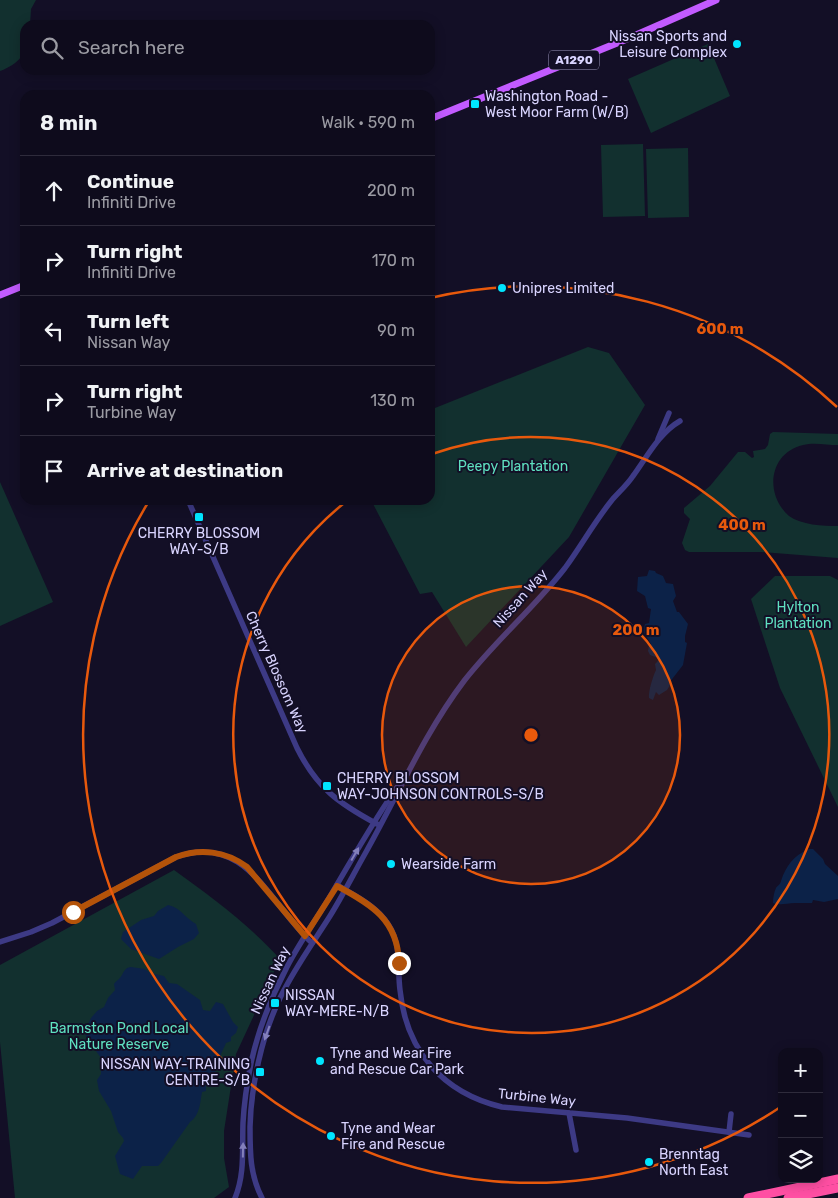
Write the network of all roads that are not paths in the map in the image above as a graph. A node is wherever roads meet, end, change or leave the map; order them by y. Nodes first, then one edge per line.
1 (716, 0) edge
2 (435, 117) edge
3 (20, 287) edge
4 (0, 295) edge
5 (669, 413) dead end
6 (680, 421) dead end
7 (655, 445) junction
8 (190, 505) edge
9 (409, 770) junction
10 (374, 822) junction
11 (381, 826) junction
12 (337, 886) junction
13 (345, 890) junction
14 (305, 936) junction
15 (0, 942) edge
16 (312, 943) junction
17 (569, 1113) junction
18 (731, 1114) dead end
19 (729, 1132) junction
20 (749, 1135) dead end
21 (576, 1150) dead end
22 (838, 1180) edge
23 (838, 1188) edge
24 (235, 1198) edge
25 (262, 1198) edge
26 (748, 1198) edge
27 (788, 1198) edge

1 - 2 main road, A1290
3 - 4 main road
5 - 7 street
6 - 7 street
7 - 9 street, Nissan Way
8 - 10 street, Cherry Blossom Way
9 - 10 street, Nissan Way
9 - 11 street, Nissan Way
10 - 11 street, Cherry Blossom Way
12 -> 10 street, Nissan Way
11 - 13 street, Nissan Way
12 - 13 street, Turbine Way
12 - 14 street, Nissan Way
13 - 16 street, Nissan Way
13 - 17 street, Turbine Way
14 - 15 street
14 - 16 street
24 -> 14 street, Nissan Way
16 -> 25 street, Nissan Way
17 - 19 street, Turbine Way
17 - 21 street
18 - 19 street
19 - 20 street, Turbine Way
22 - 26 highway
23 - 27 highway

